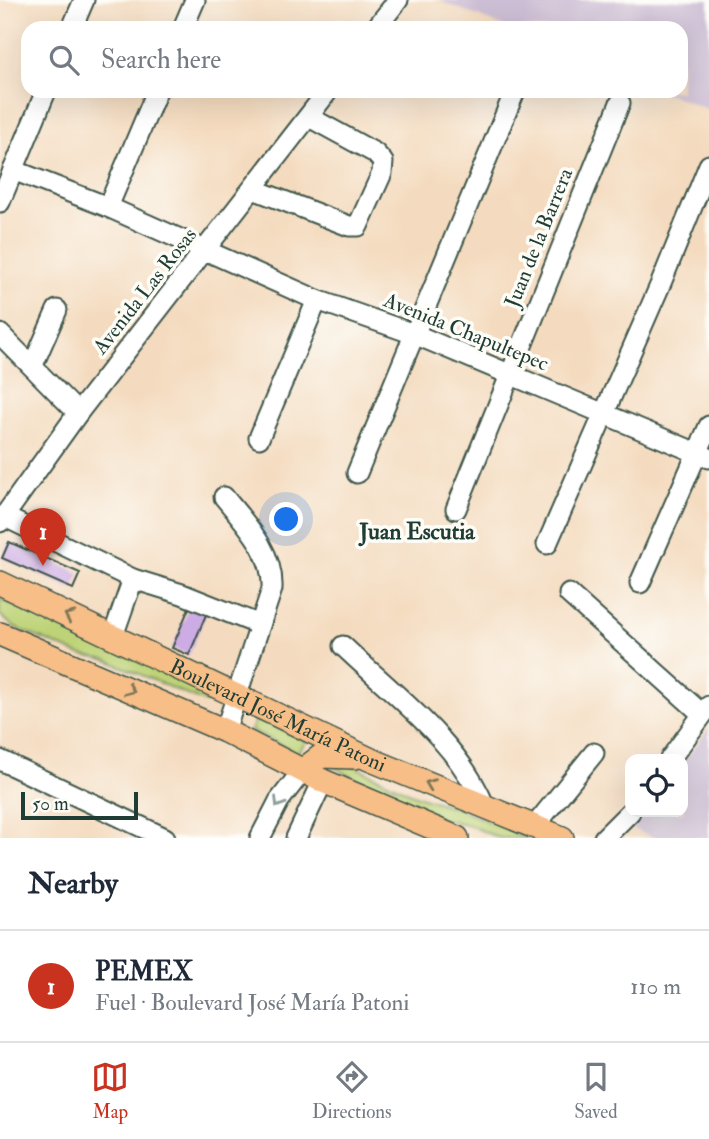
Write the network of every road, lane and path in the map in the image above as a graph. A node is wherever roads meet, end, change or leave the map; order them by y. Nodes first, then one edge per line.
1 (84, 0) edge
2 (195, 0) edge
3 (398, 0) edge
4 (75, 21) edge
5 (186, 21) edge
6 (382, 21) edge
7 (43, 98) edge
8 (154, 98) edge
9 (323, 98) edge
10 (512, 98) edge
11 (620, 103) dead end
12 (309, 117) junction
13 (709, 165) edge
14 (13, 170) junction
15 (253, 189) junction
16 (0, 202) edge
17 (108, 207) junction
18 (206, 249) junction
19 (317, 300) junction
20 (57, 310) dead end
21 (414, 334) junction
22 (1, 337) edge
23 (33, 365) junction
24 (509, 372) junction
25 (78, 413) junction
26 (605, 414) junction
27 (709, 426) edge
28 (259, 438) dead end
29 (703, 456) edge
30 (357, 474) dead end
31 (224, 498) dead end
32 (456, 509) dead end
33 (2, 519) edge
34 (547, 544) dead end
35 (133, 579) junction
36 (0, 583) edge
37 (640, 583) dead end
38 (569, 594) dead end
39 (260, 625) junction
40 (0, 634) edge
41 (113, 636) junction
42 (343, 646) dead end
43 (236, 697) junction
44 (706, 710) edge
45 (225, 731) junction
46 (594, 753) dead end
47 (674, 754) edge
48 (369, 759) junction
49 (0, 760) edge
50 (313, 775) junction
51 (485, 807) junction
52 (625, 817) edge
53 (534, 827) junction
54 (165, 838) edge
55 (260, 838) edge
56 (296, 838) edge
57 (457, 838) edge
58 (562, 838) edge
59 (604, 838) edge

1 - 4 street
2 - 5 street
3 - 6 street
7 - 14 street
8 - 17 street
9 - 12 street, Avenida Las Rosas
10 - 21 street
11 - 24 street, Juan de la Barrera
12 - 15 street, Avenida Las Rosas
12 - 15 street
13 - 26 street
14 - 16 street
14 - 17 street, Avenida Chapultepec
15 - 18 street, Avenida Las Rosas
17 - 18 street, Avenida Chapultepec
18 - 19 street, Avenida Chapultepec
18 - 25 street, Avenida Las Rosas
19 - 21 street, Avenida Chapultepec
19 - 28 street
20 - 23 street
21 - 24 street, Avenida Chapultepec
21 - 30 street
22 - 23 street
23 - 25 street
24 - 26 street, Avenida Chapultepec
24 - 32 street, Juan de la Barrera
25 - 33 street, Avenida Las Rosas
26 - 29 street, Avenida Chapultepec
26 - 34 street
27 - 29 street
29 - 37 street
31 - 39 street
33 - 35 street
35 - 39 street
35 - 41 street
41 -> 36 main road, Boulevard José María Patoni
38 - 44 street
39 - 43 street
40 -> 45 main road, Boulevard José María Patoni
41 - 43 main road, Boulevard José María Patoni
42 - 51 street
43 - 45 street
43 - 48 main road, Boulevard José María Patoni
44 - 47 street
45 - 50 main road, Boulevard José María Patoni
46 - 53 street
48 - 50 main road
51 -> 48 main road, Boulevard José María Patoni
49 - 54 street
50 -> 55 street
50 - 56 street
50 - 57 main road, Boulevard José María Patoni
51 - 53 main road, Boulevard José María Patoni
52 - 59 street
53 - 58 main road, Boulevard José María Patoni

